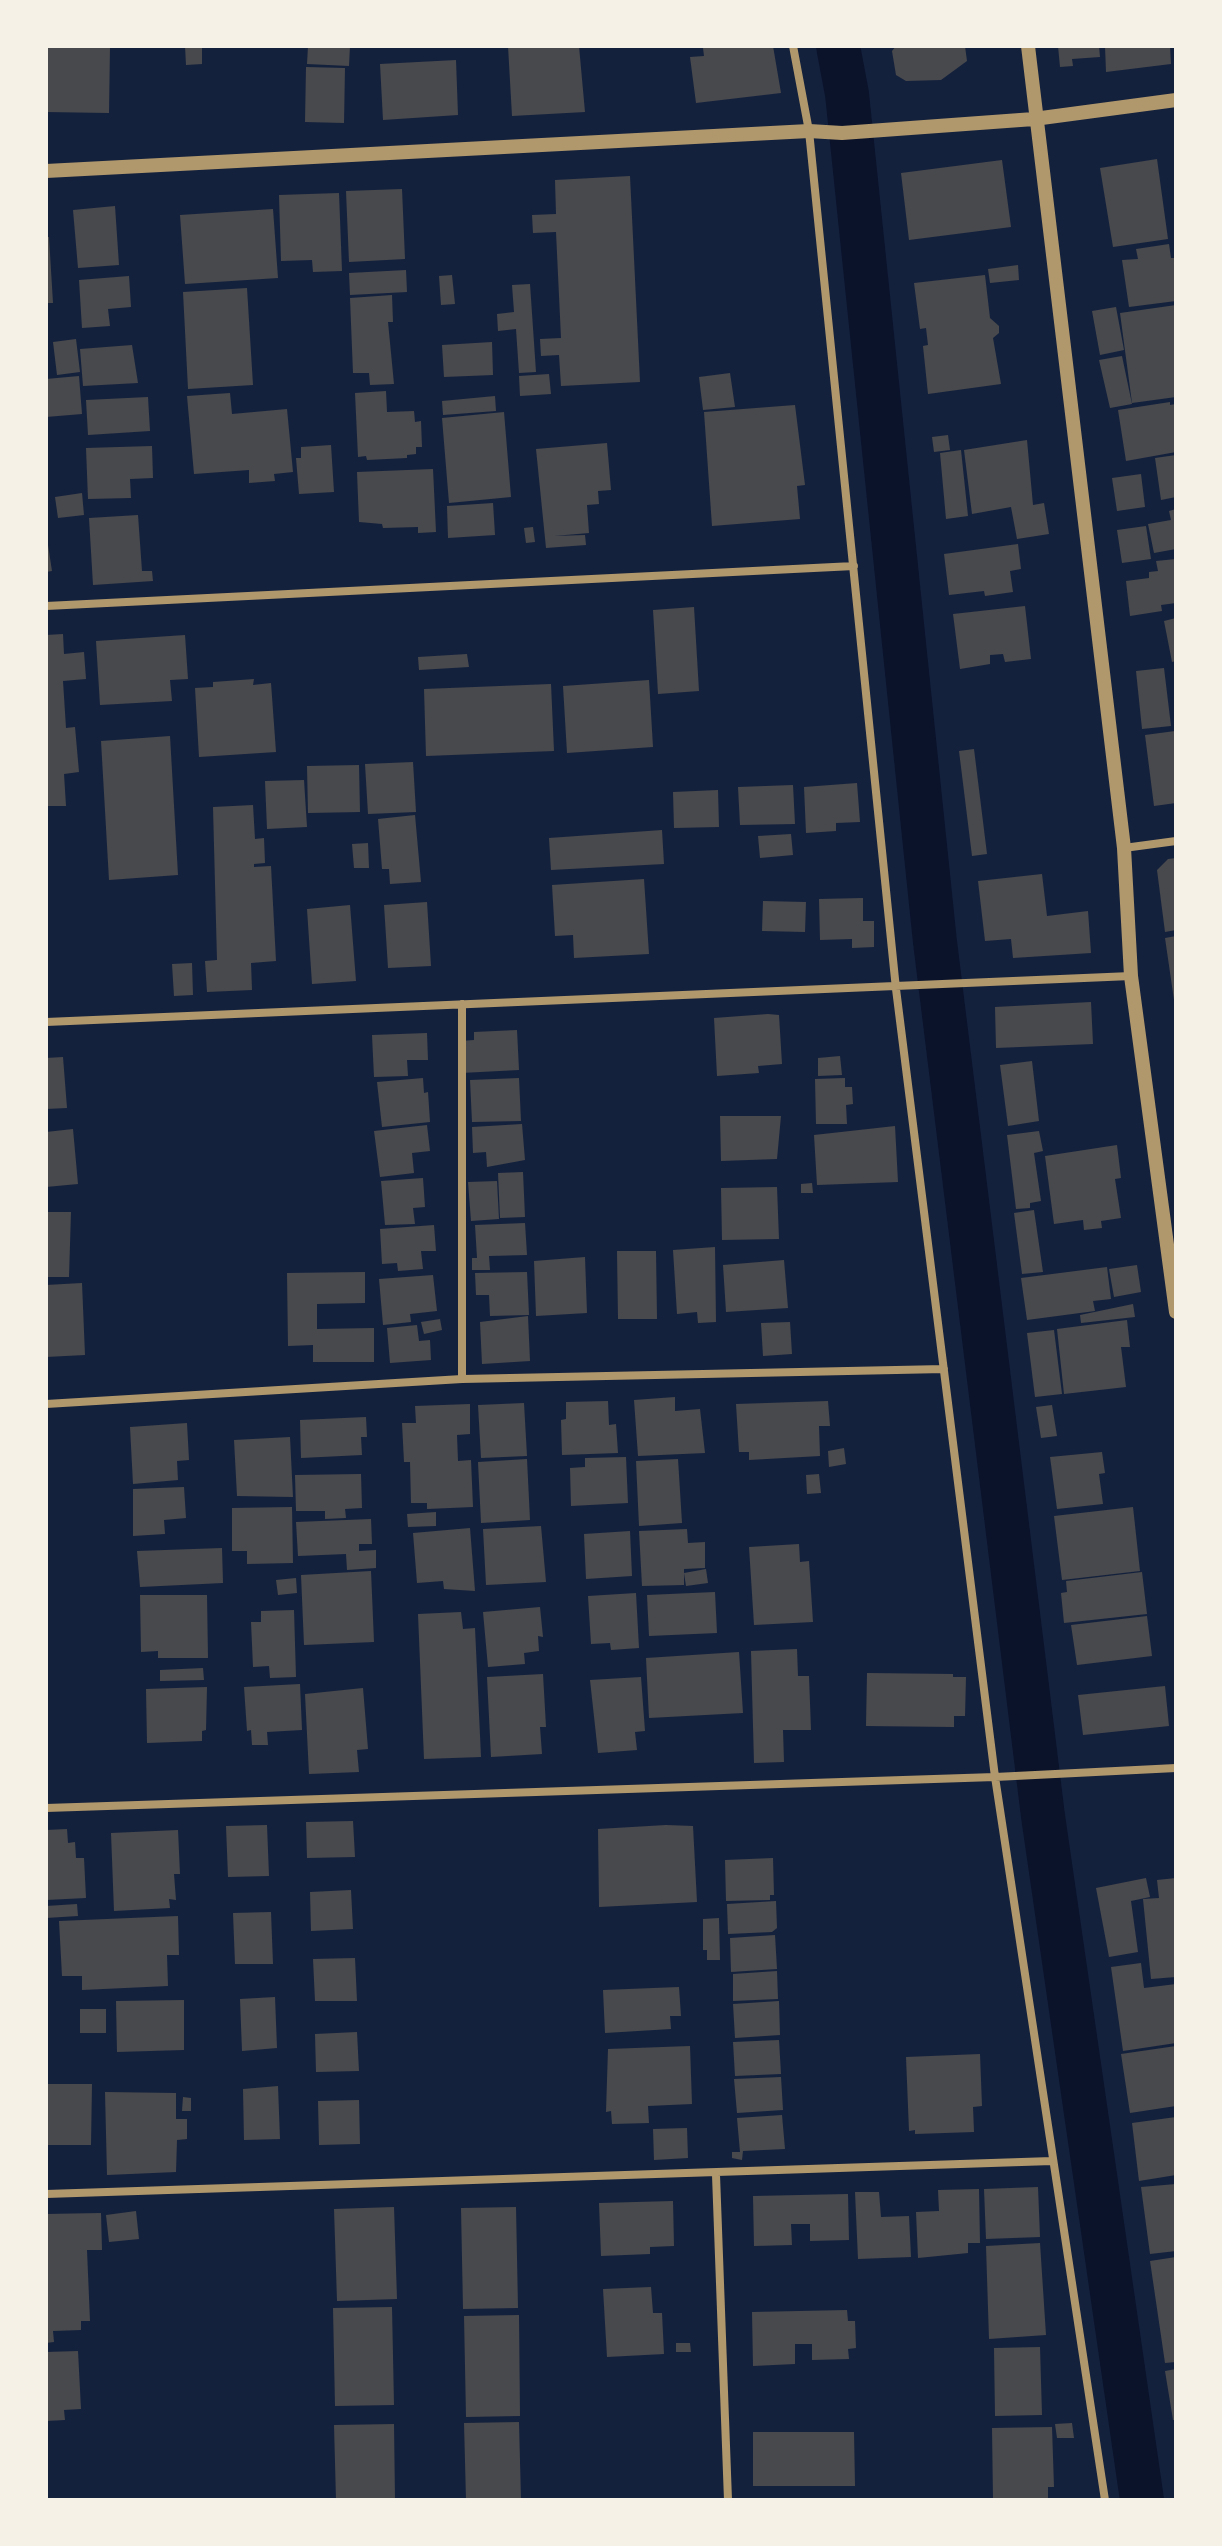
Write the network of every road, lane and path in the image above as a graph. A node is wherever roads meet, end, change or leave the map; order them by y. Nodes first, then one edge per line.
1 (793, 46) edge
2 (1028, 46) edge
3 (1176, 100) edge
4 (1034, 119) junction
5 (809, 131) junction
6 (46, 171) edge
7 (854, 566) junction
8 (46, 606) edge
9 (1176, 841) edge
10 (1124, 848) junction
11 (1131, 976) junction
12 (896, 989) junction
13 (462, 1004) junction
14 (46, 1022) edge
15 (1176, 1312) edge
16 (944, 1369) junction
17 (462, 1379) junction
18 (46, 1404) edge
19 (1176, 1768) edge
20 (995, 1777) junction
21 (46, 1808) edge
22 (1052, 2161) junction
23 (716, 2175) junction
24 (46, 2194) edge
25 (728, 2500) edge
26 (1105, 2500) edge

1 - 5 street
2 - 4 street
3 - 4 street
4 - 5 street
4 - 10 street
5 - 6 street
5 - 7 street
7 - 8 street
7 - 12 street
9 - 10 street
10 - 11 street
11 - 12 street
11 - 15 street
12 - 13 street
12 - 16 street
13 - 14 street
13 - 17 street
16 - 17 street
16 - 20 street
17 - 18 street
19 - 20 street
20 - 21 street
20 - 22 street
22 - 23 street
22 - 26 street
23 - 24 street
23 - 25 street

